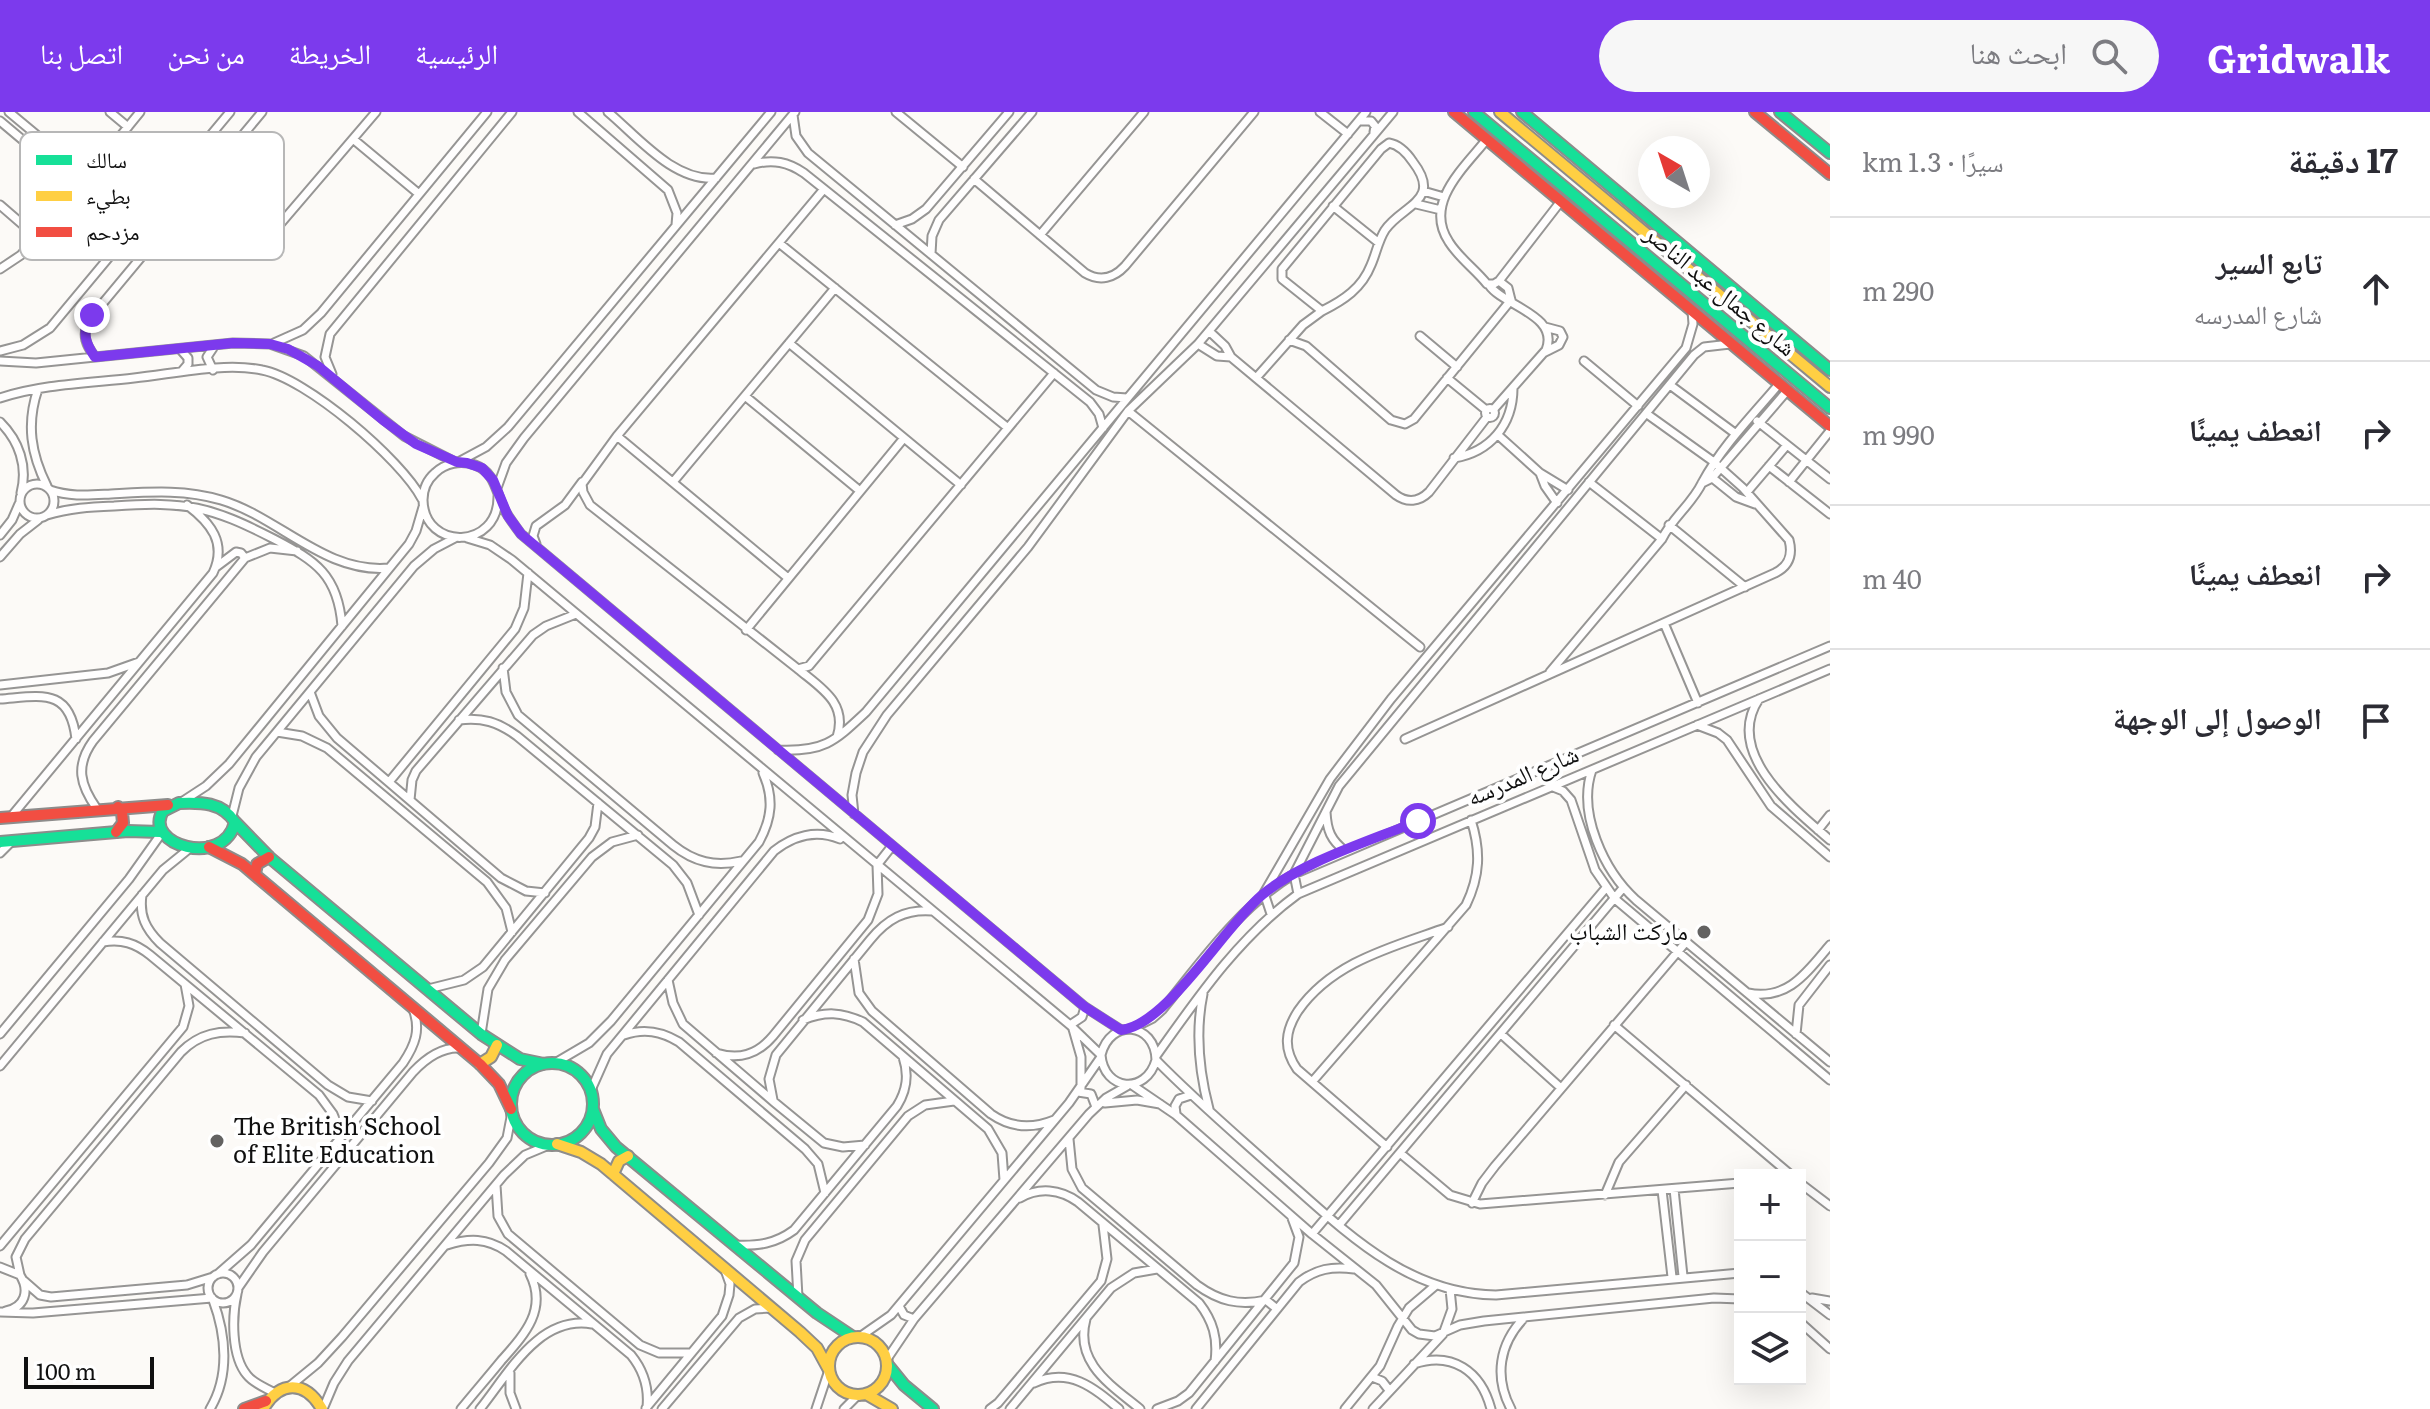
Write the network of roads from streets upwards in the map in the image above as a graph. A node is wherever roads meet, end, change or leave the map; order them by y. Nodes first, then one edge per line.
1 (9, 112) edge
2 (110, 112) edge
3 (140, 112) edge
4 (262, 112) edge
5 (376, 112) edge
6 (487, 112) edge
7 (512, 112) edge
8 (578, 112) edge
9 (608, 112) edge
10 (771, 112) edge
11 (896, 112) edge
12 (1009, 112) edge
13 (1144, 112) edge
14 (1254, 112) edge
15 (1320, 112) edge
16 (1366, 112) edge
17 (1393, 112) edge
18 (1454, 112) edge
19 (1474, 112) edge
20 (1500, 112) edge
21 (1522, 112) edge
22 (1755, 112) edge
23 (1780, 112) edge
24 (794, 113) edge
25 (1027, 113) edge
26 (225, 114) edge
27 (0, 121) edge
28 (1359, 121) junction
29 (128, 127) junction
30 (33, 132) edge
31 (124, 132) edge
32 (211, 132) edge
33 (245, 132) edge
34 (1374, 132) junction
35 (1348, 134) junction
36 (20, 138) edge
37 (353, 139) junction
38 (1487, 139) junction
39 (1830, 153) edge
40 (817, 160) junction
41 (445, 162) junction
42 (752, 164) junction
43 (963, 167) junction
44 (804, 173) junction
45 (1830, 174) edge
46 (460, 175) junction
47 (716, 178) junction
48 (974, 179) junction
49 (824, 189) junction
50 (1423, 191) junction
51 (419, 194) junction
52 (1444, 197) junction
53 (1561, 201) junction
54 (1416, 204) junction
55 (0, 205) edge
56 (1333, 206) junction
57 (926, 209) junction
58 (1441, 210) junction
59 (284, 220) edge
60 (939, 220) junction
61 (20, 222) edge
62 (676, 225) junction
63 (895, 225) junction
64 (1040, 235) junction
65 (779, 243) junction
66 (1379, 243) junction
67 (1689, 253) junction
68 (931, 254) junction
69 (1248, 254) junction
70 (20, 255) edge
71 (1648, 256) junction
72 (107, 260) edge
73 (138, 260) edge
74 (1632, 261) junction
75 (1681, 264) junction
76 (1263, 266) junction
77 (0, 269) edge
78 (1671, 276) junction
79 (964, 281) junction
80 (1499, 281) junction
81 (1489, 285) junction
82 (835, 288) junction
83 (1668, 291) junction
84 (955, 293) junction
85 (617, 296) junction
86 (1511, 300) junction
87 (632, 309) junction
88 (1322, 311) junction
89 (1692, 311) junction
90 (1544, 327) junction
91 (1209, 331) junction
92 (1297, 331) junction
93 (1420, 336) dead end
94 (1289, 340) junction
95 (789, 343) junction
96 (270, 344) junction
97 (1198, 344) junction
98 (1732, 344) junction
99 (215, 345) junction
100 (1306, 346) junction
101 (180, 349) junction
102 (0, 351) edge
103 (1543, 353) junction
104 (95, 357) junction
105 (1231, 357) junction
106 (1678, 357) junction
107 (0, 361) edge
108 (1584, 361) dead end
109 (1688, 363) junction
110 (1457, 367) junction
111 (213, 370) junction
112 (1830, 370) edge
113 (181, 373) junction
114 (1054, 373) junction
115 (1256, 378) junction
116 (1447, 378) junction
117 (335, 379) junction
118 (1670, 385) junction
119 (1513, 387) junction
120 (1783, 387) junction
121 (1830, 387) edge
122 (38, 389) junction
123 (1099, 392) junction
124 (745, 396) junction
125 (0, 398) edge
126 (1127, 398) junction
127 (1090, 402) junction
128 (1638, 406) junction
129 (1830, 408) edge
130 (1128, 411) junction
131 (1490, 413) junction
132 (1647, 414) junction
133 (1752, 417) junction
134 (0, 422) edge
135 (1760, 423) junction
136 (1505, 426) junction
137 (1008, 428) junction
138 (1103, 428) junction
139 (1830, 429) edge
140 (1736, 434) junction
141 (1498, 435) junction
142 (617, 436) junction
143 (904, 438) junction
144 (1787, 445) junction
145 (1454, 458) junction
146 (1806, 460) junction
147 (458, 462) junction
148 (1717, 466) junction
149 (1769, 466) junction
150 (1540, 473) junction
151 (1709, 475) junction
152 (584, 478) junction
153 (1830, 479) edge
154 (673, 482) junction
155 (1589, 482) junction
156 (1789, 482) junction
157 (961, 485) junction
158 (49, 489) junction
159 (1568, 490) junction
160 (860, 491) junction
161 (498, 492) junction
162 (1747, 492) junction
163 (20, 498) junction
164 (423, 503) junction
165 (1557, 503) junction
166 (1755, 504) junction
167 (187, 505) junction
168 (1830, 514) edge
169 (44, 517) junction
170 (1669, 525) junction
171 (0, 535) edge
172 (1013, 535) junction
173 (461, 538) junction
174 (1662, 539) junction
175 (1028, 547) junction
176 (539, 549) junction
177 (297, 551) junction
178 (327, 556) junction
179 (0, 557) edge
180 (245, 558) junction
181 (319, 566) junction
182 (390, 566) junction
183 (216, 567) junction
184 (528, 573) junction
185 (405, 576) junction
186 (788, 578) junction
187 (1745, 587) junction
188 (576, 614) junction
189 (1664, 623) junction
190 (342, 626) junction
191 (746, 630) junction
192 (1830, 646) edge
193 (1420, 647) dead end
194 (1434, 648) junction
195 (499, 650) junction
196 (1444, 656) junction
197 (511, 659) junction
198 (141, 661) junction
199 (503, 668) junction
200 (798, 669) junction
201 (1830, 669) edge
202 (1548, 674) junction
203 (0, 685) edge
204 (1733, 688) junction
205 (310, 692) junction
206 (0, 699) edge
207 (1759, 699) junction
208 (1698, 703) junction
209 (1741, 707) junction
210 (866, 712) junction
211 (459, 720) junction
212 (527, 724) junction
213 (881, 724) junction
214 (1697, 725) junction
215 (277, 732) junction
216 (517, 736) junction
217 (337, 738) junction
218 (837, 739) junction
219 (1405, 739) dead end
220 (74, 742) junction
221 (327, 748) junction
222 (777, 750) junction
223 (83, 756) junction
224 (229, 764) junction
225 (1592, 770) junction
226 (762, 771) junction
227 (244, 775) junction
228 (389, 782) junction
229 (1551, 787) junction
230 (410, 800) junction
231 (598, 803) junction
232 (174, 804) junction
233 (118, 807) junction
234 (1326, 808) junction
235 (97, 809) junction
236 (854, 814) junction
237 (1830, 815) edge
238 (5, 818) edge
239 (234, 819) junction
240 (1471, 820) junction
241 (1818, 830) junction
242 (116, 832) junction
243 (161, 833) junction
244 (638, 835) junction
245 (1830, 840) edge
246 (6, 842) edge
247 (759, 842) junction
248 (850, 844) junction
249 (892, 846) junction
250 (193, 847) junction
251 (209, 847) junction
252 (582, 848) junction
253 (774, 851) junction
254 (1345, 851) junction
255 (0, 853) edge
256 (683, 853) junction
257 (269, 857) junction
258 (592, 857) junction
259 (1830, 857) edge
260 (744, 861) junction
261 (673, 865) junction
262 (877, 865) junction
263 (255, 874) junction
264 (1294, 874) junction
265 (501, 878) junction
266 (139, 886) junction
267 (493, 887) junction
268 (1623, 888) junction
269 (1605, 889) junction
270 (545, 893) junction
271 (1264, 893) junction
272 (1298, 894) junction
273 (1615, 899) junction
274 (932, 911) junction
275 (1271, 914) junction
276 (699, 915) junction
277 (1448, 927) junction
278 (859, 931) junction
279 (512, 932) junction
280 (870, 940) junction
281 (103, 942) junction
282 (1686, 942) junction
283 (160, 943) junction
284 (1830, 945) edge
285 (1677, 952) junction
286 (150, 955) junction
287 (854, 959) junction
288 (1830, 965) edge
289 (483, 967) junction
290 (1806, 974) junction
291 (494, 976) junction
292 (668, 980) junction
293 (1815, 982) junction
294 (185, 984) junction
295 (428, 989) junction
296 (1204, 990) junction
297 (1747, 993) junction
298 (412, 1007) junction
299 (1085, 1007) junction
300 (872, 1011) junction
301 (803, 1020) junction
302 (863, 1022) junction
303 (1614, 1025) junction
304 (1071, 1026) junction
305 (689, 1030) junction
306 (1126, 1030) junction
307 (245, 1033) junction
308 (0, 1034) edge
309 (481, 1034) junction
310 (1501, 1034) junction
311 (1796, 1034) junction
312 (176, 1035) junction
313 (622, 1036) junction
314 (773, 1036) junction
315 (607, 1039) junction
316 (679, 1042) junction
317 (497, 1045) junction
318 (783, 1045) junction
319 (187, 1046) junction
320 (460, 1048) junction
321 (716, 1053) junction
322 (902, 1055) junction
323 (1101, 1056) junction
324 (1156, 1058) junction
325 (1830, 1062) edge
326 (403, 1063) junction
327 (550, 1063) junction
328 (480, 1064) junction
329 (0, 1066) edge
330 (413, 1072) junction
331 (1830, 1080) edge
332 (1312, 1082) junction
333 (328, 1085) junction
334 (1130, 1085) junction
335 (1686, 1085) junction
336 (1561, 1088) junction
337 (591, 1090) junction
338 (1079, 1090) junction
339 (319, 1095) junction
340 (1191, 1095) junction
341 (372, 1101) junction
342 (956, 1101) junction
343 (774, 1102) junction
344 (1163, 1105) junction
345 (897, 1106) junction
346 (1097, 1106) junction
347 (593, 1109) junction
348 (511, 1110) junction
349 (1209, 1111) junction
350 (1176, 1115) junction
351 (908, 1116) junction
352 (997, 1119) junction
353 (1056, 1119) junction
354 (988, 1129) junction
355 (342, 1136) junction
356 (1069, 1137) junction
357 (824, 1143) junction
358 (553, 1144) junction
359 (865, 1145) junction
360 (1387, 1147) junction
361 (1400, 1153) junction
362 (628, 1156) junction
363 (812, 1156) junction
364 (489, 1163) junction
365 (1784, 1169) edge
366 (613, 1174) junction
367 (504, 1175) junction
368 (1004, 1181) junction
369 (1734, 1184) edge
370 (496, 1185) junction
371 (1082, 1188) junction
372 (1806, 1188) edge
373 (1674, 1189) junction
374 (1662, 1190) junction
375 (825, 1193) junction
376 (1806, 1193) edge
377 (1605, 1195) junction
378 (1073, 1198) junction
379 (1820, 1199) junction
380 (1015, 1201) junction
381 (1472, 1203) junction
382 (1830, 1206) edge
383 (1289, 1213) junction
384 (1328, 1216) junction
385 (1103, 1223) junction
386 (1339, 1225) junction
387 (794, 1230) junction
388 (1312, 1234) junction
389 (516, 1240) junction
390 (805, 1240) junction
391 (445, 1245) junction
392 (735, 1245) junction
393 (0, 1246) edge
394 (506, 1251) junction
395 (721, 1265) junction
396 (0, 1267) edge
397 (527, 1269) junction
398 (1157, 1269) junction
399 (1356, 1269) junction
400 (1734, 1273) edge
401 (216, 1276) junction
402 (1683, 1276) junction
403 (1672, 1277) junction
404 (22, 1278) junction
405 (1101, 1281) junction
406 (1436, 1285) junction
407 (1111, 1288) junction
408 (1450, 1289) junction
409 (238, 1291) junction
410 (1208, 1293) junction
411 (1806, 1294) edge
412 (1806, 1296) edge
413 (798, 1297) junction
414 (213, 1299) junction
415 (1734, 1299) edge
416 (1266, 1300) junction
417 (1830, 1301) edge
418 (1199, 1303) junction
419 (899, 1306) junction
420 (772, 1308) junction
421 (1277, 1309) junction
422 (0, 1312) edge
423 (1830, 1315) edge
424 (722, 1316) junction
425 (1087, 1317) junction
426 (1402, 1318) junction
427 (1524, 1318) junction
428 (914, 1319) junction
429 (593, 1324) junction
430 (732, 1325) junction
431 (1806, 1327) edge
432 (529, 1329) junction
433 (1443, 1334) junction
434 (857, 1337) junction
435 (538, 1339) junction
436 (349, 1345) junction
437 (640, 1345) junction
438 (1830, 1349) edge
439 (691, 1353) junction
440 (631, 1355) junction
441 (238, 1356) junction
442 (224, 1358) junction
443 (1215, 1361) junction
444 (887, 1362) junction
445 (1412, 1365) junction
446 (1094, 1369) junction
447 (829, 1370) junction
448 (511, 1372) junction
449 (1372, 1377) junction
450 (1084, 1382) junction
451 (1032, 1384) junction
452 (290, 1386) junction
453 (1389, 1390) junction
454 (1189, 1393) junction
455 (865, 1394) junction
456 (267, 1401) edge
457 (998, 1406) edge
458 (1198, 1406) edge
459 (646, 1408) edge
460 (210, 1409) edge
461 (244, 1409) edge
462 (322, 1409) edge
463 (461, 1409) edge
464 (480, 1409) edge
465 (516, 1409) edge
466 (662, 1409) edge
467 (816, 1409) edge
468 (844, 1409) edge
469 (892, 1409) edge
470 (933, 1409) edge
471 (990, 1409) edge
472 (1010, 1409) edge
473 (1119, 1409) edge
474 (1140, 1409) edge
475 (1157, 1409) edge
476 (1345, 1409) edge
477 (1373, 1409) edge
478 (1491, 1409) edge
479 (1511, 1409) edge

1 - 30 street
2 - 29 street
3 - 29 street
4 - 33 street
5 - 37 street
6 - 41 street
7 - 46 street
8 - 62 street
9 - 47 street
10 - 47 street
11 - 43 street
12 - 43 street
13 - 64 street
14 - 64 street
15 - 35 street
16 - 28 street
17 - 34 street
18 - 38 street
19 - 71 street, شارع جمال عبد الناصر
20 - 75 street, شارع جمال عبد الناصر
21 - 67 street
22 - 45 street
23 - 39 street
24 - 40 street
24 - 42 street
25 - 48 street
26 - 32 street
27 - 36 street
28 - 34 street
28 - 35 street
29 - 31 street
34 - 76 street
35 - 69 street
37 - 51 street
37 - 59 street
38 - 52 street
38 - 53 street
40 - 44 street
40 - 63 street
41 - 46 street
41 - 51 street
42 - 44 street
42 - 87 street
43 - 57 street
44 - 49 street
46 - 117 street
47 - 62 street
48 - 60 street
48 - 64 street
49 - 65 street
49 - 84 street
50 - 52 street
50 - 54 street
50 - 56 street
51 - 96 street
52 - 58 street
53 - 74 street
53 - 80 street
54 - 58 street
54 - 66 street
55 - 61 street
56 - 66 street
56 - 88 street
57 - 60 street
57 - 63 street
58 - 81 street
60 - 68 street
62 - 85 street
63 - 68 street
65 - 82 street
65 - 142 street
66 - 88 street
67 - 75 street
67 - 112 street
68 - 79 street
69 - 76 street
69 - 126 street
70 - 77 street
71 - 74 street
71 - 78 street, شارع جمال عبد الناصر
72 - 102 street
73 - 104 street
74 - 83 street
75 - 121 street, شارع جمال عبد الناصر
76 - 91 street
78 - 83 street
78 - 129 street, شارع جمال عبد الناصر
79 - 84 street
79 - 123 street
80 - 81 street
80 - 86 street
81 - 86 street
82 - 95 street
82 - 137 street
83 - 89 street
84 - 114 street
85 - 87 street
85 - 147 street
86 - 90 street
86 - 110 street
87 - 161 street
88 - 92 street
89 - 98 street
89 - 106 street
90 - 103 street
90 - 103 street
91 - 97 street
91 - 105 street
92 - 94 street
92 - 100 street
93 - 110 street
94 - 100 street
94 - 115 street
95 - 124 street
95 - 143 street
96 - 99 street
96 - 117 street
97 - 105 street
97 - 130 street
98 - 109 street
98 - 120 street
99 - 101 street
99 - 111 street
100 - 116 street
101 - 104 street
101 - 113 street
103 - 119 street
104 - 107 street
105 - 115 street
106 - 109 street
106 - 128 street
108 - 128 street
109 - 118 street
110 - 116 street
111 - 113 street
111 - 164 street
113 - 122 street
114 - 127 street
114 - 137 street
115 - 145 street
116 - 131 street
117 - 147 street
118 - 132 street
118 - 140 street
119 - 131 street
119 - 136 street
120 - 133 street
120 - 135 street
120 - 139 street
122 - 125 street
122 - 158 street
123 - 126 street
123 - 127 street
124 - 154 street
124 - 160 street
126 - 138 street
127 - 138 street
128 - 159 street
130 - 175 street
130 - 193 street
131 - 136 street
131 - 145 street
132 - 148 street
132 - 155 street
133 - 135 street
133 - 140 street
134 - 163 street
135 - 144 street
135 - 148 street
136 - 141 street
137 - 157 street
138 - 172 street
139 - 146 street
140 - 148 street
141 - 145 street
141 - 150 street
142 - 152 street
142 - 154 street
143 - 157 street
143 - 160 street
144 - 146 street
144 - 149 street
146 - 153 street
146 - 156 street
147 - 161 street
147 - 164 street
148 - 151 street
148 - 162 street
149 - 156 street
149 - 162 street
150 - 159 street
150 - 165 street
151 - 166 street
151 - 170 street
152 - 176 street
152 - 191 street
154 - 186 street
155 - 174 street
155 - 196 street
156 - 168 street
157 - 200 street
158 - 163 street
158 - 169 street
158 - 178 street
159 - 165 street
160 - 186 street
161 - 173 street
161 - 176 street
162 - 166 street
163 - 169 street
163 - 171 street
164 - 173 street
164 - 182 street
165 - 194 street
166 - 187 street
167 - 169 street
167 - 177 street
167 - 183 street
169 - 179 street
170 - 174 street
170 - 187 street
172 - 175 street
172 - 210 street
173 - 184 street
173 - 185 street
174 - 202 street
175 - 213 street
176 - 222 street
177 - 180 street
177 - 181 street
178 - 181 street
178 - 182 street
180 - 183 street
180 - 223 street
181 - 190 street
182 - 185 street
182 - 190 street
183 - 198 street
184 - 188 street
184 - 195 street
185 - 205 street
186 - 191 street
187 - 189 street
188 - 197 street
188 - 226 street
189 - 202 street
189 - 208 street
190 - 224 street
191 - 200 street
192 - 204 street, شارع المدرسه
194 - 196 street
194 - 271 street
195 - 197 street
195 - 228 street
196 - 234 street
197 - 199 street
198 - 203 street
198 - 220 street
199 - 211 street
199 - 212 street
200 - 218 street
201 - 207 street, شارع المدرسه
202 - 219 street
204 - 208 street, شارع المدرسه
204 - 209 street
205 - 215 street
205 - 217 street
206 - 220 street
207 - 209 street, شارع المدرسه
207 - 241 street
208 - 254 street, شارع المدرسه
209 - 214 street, شارع المدرسه
210 - 213 street
210 - 218 street
211 - 216 street
211 - 230 street
212 - 216 street
212 - 256 street
213 - 236 street
214 - 225 street, شارع المدرسه
214 - 259 street
215 - 221 street
215 - 227 street
216 - 231 street
217 - 221 street
217 - 228 street
218 - 222 street
220 - 223 street
220 - 238 street
221 - 267 street
222 - 236 street
223 - 235 street
224 - 227 street
224 - 232 street
225 - 229 street, شارع المدرسه
225 - 268 street
226 - 247 street
226 - 248 street
227 - 239 street
228 - 230 street
229 - 240 street, شارع المدرسه
229 - 269 street
230 - 265 street
231 - 244 street
231 - 252 street
232 - 233 street
232 - 239 street
232 - 243 street
233 - 235 street
233 - 242 street
234 - 254 street
234 - 264 street
235 - 238 street
236 - 249 street
237 - 241 street
239 - 251 street
239 - 257 street
240 - 272 street, شارع المدرسه
240 - 277 street
241 - 245 street
242 - 243 street
242 - 246 street
243 - 250 street
243 - 266 street
244 - 258 street
244 - 261 street
246 - 255 street
247 - 253 street
247 - 260 street
248 - 253 street
248 - 262 street
249 - 262 street
249 - 299 street
250 - 251 street
250 - 266 street
251 - 263 street
252 - 258 street
252 - 270 street
253 - 292 street
254 - 264 street, شارع المدرسه
256 - 260 street
256 - 261 street
257 - 263 street
257 - 295 street
258 - 291 street
260 - 276 street
261 - 276 street
262 - 274 street
262 - 278 street
263 - 298 street
264 - 271 street, شارع المدرسه
264 - 272 street
265 - 267 street
265 - 270 street
266 - 281 street
266 - 283 street
266 - 308 street
267 - 279 street
268 - 273 street
268 - 282 street
269 - 273 street
269 - 360 street
270 - 279 street
271 - 275 street
271 - 306 street, شارع المدرسه
272 - 275 street, شارع المدرسه
273 - 285 street
273 - 310 street
274 - 280 street
274 - 304 street
275 - 296 street, شارع المدرسه
276 - 315 street
277 - 332 street
277 - 332 street
278 - 280 street
278 - 314 street
279 - 289 street
280 - 287 street
281 - 286 street
281 - 329 street
282 - 285 street
282 - 297 street
283 - 286 street
283 - 333 street
284 - 290 street
285 - 303 street
285 - 331 street
286 - 294 street
287 - 300 street
287 - 301 street
288 - 293 street
289 - 291 street
289 - 295 street
290 - 293 street
290 - 297 street
291 - 309 street
292 - 305 street
292 - 313 street
293 - 311 street
294 - 307 street
294 - 312 street
295 - 309 street
296 - 324 street, شارع المدرسه
296 - 349 street
297 - 311 street
298 - 320 street
298 - 326 street
299 - 304 street
299 - 306 street
300 - 302 street
300 - 352 street
301 - 302 street
301 - 318 street
302 - 322 street
303 - 335 street
303 - 336 street
304 - 323 street
304 - 338 street
305 - 316 street
305 - 321 street
306 - 323 street
306 - 324 street
307 - 319 street
307 - 339 street
309 - 317 street
310 - 336 street
310 - 361 street
311 - 325 street
312 - 319 street
312 - 393 street
313 - 315 street
313 - 316 street
314 - 318 street
314 - 321 street
315 - 327 street
315 - 337 street
316 - 363 street
317 - 327 street
317 - 328 street
318 - 343 street
319 - 404 street
320 - 328 street
320 - 330 street
321 - 343 street
322 - 342 street
322 - 345 street
323 - 334 street
323 - 338 street
324 - 334 street
324 - 340 street
326 - 330 street
326 - 341 street
327 - 337 street
327 - 348 street
328 - 348 street
330 - 409 street
332 - 360 street
333 - 339 street
333 - 341 street
334 - 344 street
334 - 346 street
335 - 365 street
335 - 377 street
336 - 381 street
337 - 347 street
338 - 346 street
338 - 353 street
339 - 355 street
340 - 349 street
340 - 350 street
341 - 355 street
342 - 351 street
342 - 354 street
343 - 357 street
344 - 346 street
344 - 350 street
345 - 351 street
345 - 359 street
346 - 356 street
347 - 358 street
347 - 362 street
348 - 358 street
348 - 364 street
349 - 384 street
350 - 383 street
351 - 390 street
352 - 353 street
352 - 354 street
353 - 368 street
354 - 368 street
355 - 401 street
356 - 371 street
356 - 380 street
357 - 359 street
357 - 363 street
358 - 366 street
358 - 367 street
359 - 375 street
360 - 384 street
361 - 381 street
361 - 386 street
362 - 366 street
362 - 392 street
363 - 375 street
364 - 367 street
364 - 436 street
366 - 395 street
367 - 370 street
368 - 419 street
369 - 373 street
370 - 389 street
370 - 391 street
371 - 378 street
371 - 410 street
372 - 379 street
373 - 374 street
373 - 402 street
374 - 377 street
374 - 403 street
375 - 387 street
376 - 379 street
377 - 381 street
378 - 380 street
378 - 385 street
379 - 382 street
380 - 428 street
383 - 388 street
383 - 416 street
384 - 386 street
384 - 388 street
385 - 398 street
385 - 405 street
386 - 406 street
387 - 390 street
387 - 392 street
388 - 399 street
389 - 394 street
389 - 437 street
390 - 413 street
391 - 394 street
391 - 436 street
392 - 413 street
394 - 397 street
395 - 420 street
395 - 424 street
396 - 404 street
397 - 429 street
397 - 432 street
398 - 407 street
398 - 418 street
399 - 421 street
399 - 426 street
400 - 402 street
401 - 404 street
401 - 409 street
401 - 414 street
402 - 403 street
403 - 408 street
404 - 422 street
405 - 407 street
405 - 457 street
406 - 408 street
406 - 426 street
407 - 425 street
408 - 433 street
409 - 414 street
409 - 441 street
410 - 416 street
410 - 418 street
411 - 417 street
412 - 423 street
413 - 434 street
414 - 422 street
414 - 442 street
415 - 427 street
416 - 421 street
416 - 443 street
418 - 443 street
419 - 428 street
419 - 434 street
420 - 430 street
420 - 447 street
421 - 458 street
424 - 430 street
424 - 439 street
425 - 446 street
425 - 451 street
426 - 433 street
426 - 449 street
427 - 433 street
427 - 479 street
428 - 444 street
429 - 435 street
429 - 440 street
430 - 466 street
431 - 438 street
432 - 435 street
432 - 463 street
433 - 445 street
434 - 444 street
434 - 447 street
435 - 448 street
436 - 452 street
436 - 462 street
437 - 439 street
437 - 440 street
439 - 459 street
440 - 459 street
441 - 442 street
441 - 456 street
442 - 460 street
443 - 454 street
444 - 455 street
444 - 470 street
445 - 453 street
445 - 478 street
446 - 450 street
446 - 474 street
447 - 455 street
447 - 467 street
448 - 464 street
448 - 465 street
449 - 453 street
449 - 476 street
450 - 451 street
450 - 473 street
451 - 472 street
452 - 456 street
452 - 462 street
453 - 477 street
454 - 458 street
454 - 475 street
455 - 468 street
455 - 469 street
456 - 461 street
457 - 471 street

